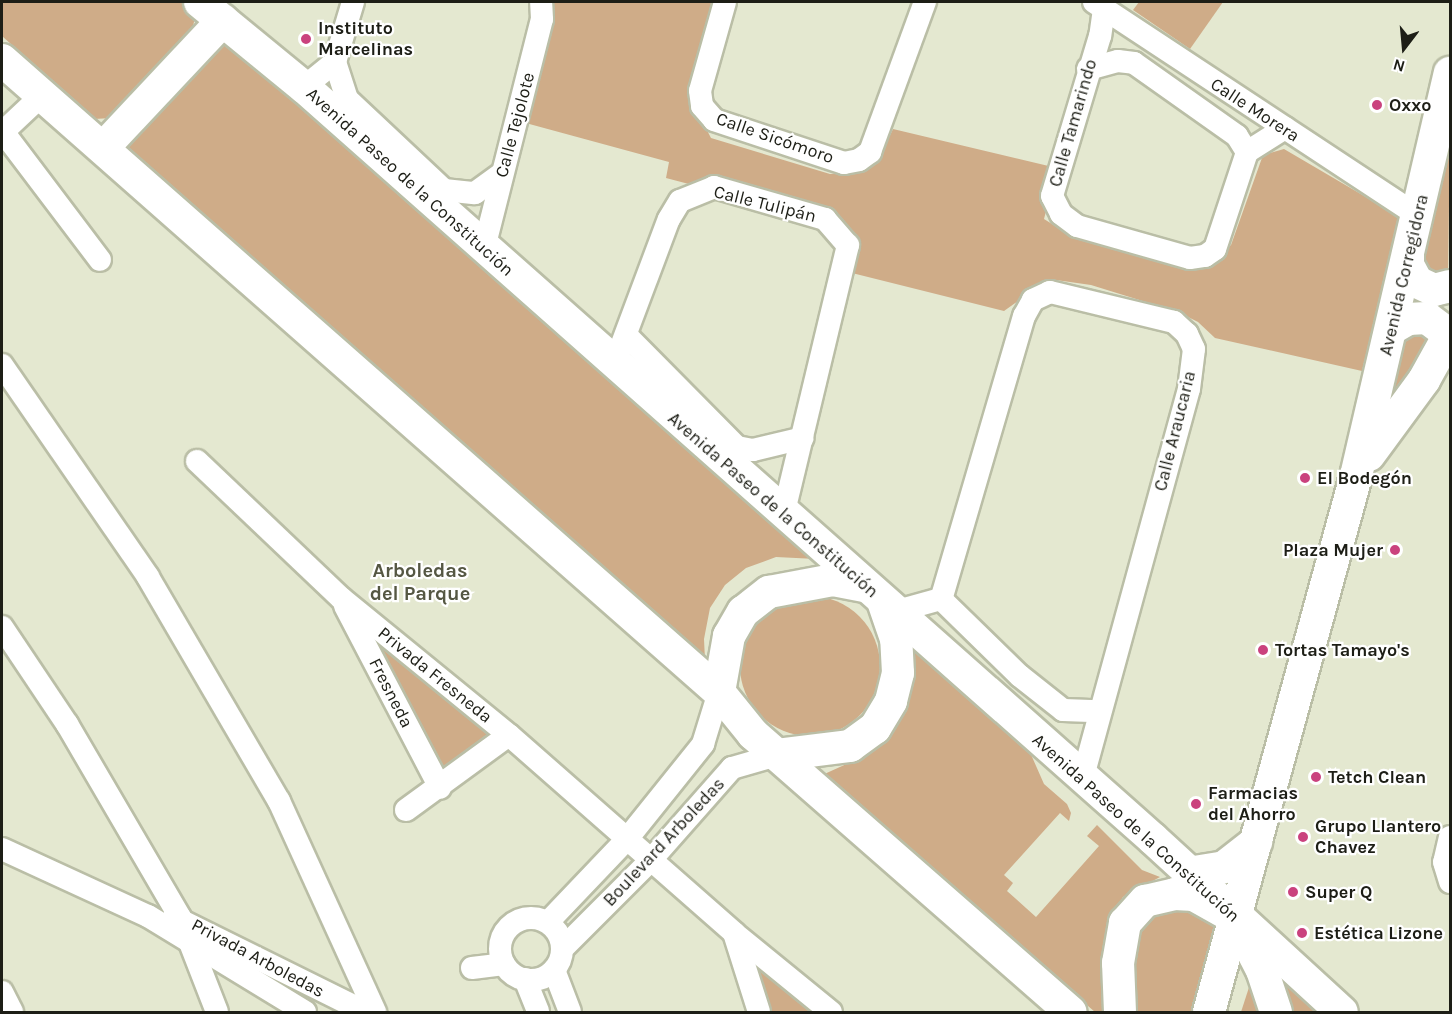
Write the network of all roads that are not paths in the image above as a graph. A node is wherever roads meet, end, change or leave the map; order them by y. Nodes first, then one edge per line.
1 (353, 2) edge
2 (541, 2) edge
3 (725, 2) edge
4 (925, 2) edge
5 (1099, 5) edge
6 (212, 11) edge
7 (2, 60) edge
8 (335, 62) junction
9 (1088, 69) junction
10 (1450, 73) edge
11 (304, 87) junction
12 (40, 97) junction
13 (1284, 128) junction
14 (103, 148) junction
15 (1247, 152) junction
16 (501, 174) junction
17 (1418, 216) junction
18 (484, 248) junction
19 (1408, 255) junction
20 (100, 260) dead end
21 (1450, 286) edge
22 (1391, 329) junction
23 (626, 335) junction
24 (1449, 336) edge
25 (1383, 361) junction
26 (2, 365) edge
27 (614, 365) junction
28 (1424, 380) junction
29 (803, 438) junction
30 (197, 461) dead end
31 (1356, 476) junction
32 (783, 515) junction
33 (341, 598) junction
34 (941, 599) junction
35 (881, 600) junction
36 (2, 627) edge
37 (719, 692) junction
38 (1098, 711) junction
39 (509, 735) junction
40 (777, 755) junction
41 (1082, 780) junction
42 (440, 788) junction
43 (406, 810) dead end
44 (1450, 837) edge
45 (627, 839) junction
46 (1256, 842) junction
47 (2, 849) edge
48 (650, 861) junction
49 (1188, 873) junction
50 (1450, 882) edge
51 (148, 916) junction
52 (180, 917) junction
53 (1235, 918) junction
54 (548, 922) junction
55 (734, 933) junction
56 (187, 940) junction
57 (562, 948) junction
58 (504, 964) junction
59 (472, 968) dead end
60 (554, 970) junction
61 (525, 979) junction
62 (2, 992) edge
63 (12, 1012) edge
64 (217, 1012) edge
65 (305, 1012) edge
66 (365, 1012) edge
67 (375, 1012) edge
68 (538, 1012) edge
69 (570, 1012) edge
70 (759, 1012) edge
71 (831, 1012) edge
72 (1070, 1012) edge
73 (1120, 1012) edge
74 (1209, 1012) edge
75 (1276, 1012) edge
76 (1342, 1012) edge

1 - 8 street
2 - 16 street, Calle Tejolote
3 - 4 street, Calle Sicómoro
5 - 9 street, Calle Tamarindo
5 - 13 street, Calle Morera
6 - 11 street, Avenida Paseo de la Constitución
6 - 14 street
7 - 12 street
8 - 11 street
8 - 16 street
9 - 15 street, Calle Morera
9 - 15 street, Calle Tamarindo
10 - 17 street, Avenida Corregidora
11 - 18 street, Avenida Paseo de la Constitución
12 - 14 street
12 - 20 street
13 - 15 street
13 - 17 street, Calle Morera
14 - 37 street
16 - 18 street, Calle Tejolote
17 - 19 street, Avenida Corregidora
18 - 27 street, Avenida Paseo de la Constitución
19 - 21 street
19 - 22 street, Avenida Corregidora
22 - 24 street
22 - 25 street, Avenida Corregidora
23 - 27 street, Calle Tulipán
23 - 29 street
23 - 29 street, Calle Tulipán
24 - 28 street, Avenida Corregidora
25 - 28 street
25 - 31 street, Avenida Corregidora
26 - 67 street
27 - 32 street, Avenida Paseo de la Constitución
28 - 31 street, Avenida Corregidora
29 - 32 street, Calle Tulipán
30 - 33 street, Privada Fresneda
31 - 46 street, Avenida Corregidora
32 - 35 street, Avenida Paseo de la Constitución
33 - 39 street, Privada Fresneda
33 - 42 street, Fresneda
34 - 35 street
34 - 38 street
34 - 38 street, Calle Araucaria
35 - 37 street
35 - 40 street
35 - 41 street, Avenida Paseo de la Constitución
36 - 52 street
37 - 40 street
37 - 45 street, Boulevard Arboledas
38 - 41 street, Calle Araucaria
39 - 42 street
39 - 45 street, Privada Fresneda
40 - 48 street, Boulevard Arboledas
40 - 72 street
41 - 49 street, Avenida Paseo de la Constitución
42 - 43 street
44 - 50 street
45 - 48 street, Privada Fresneda
45 - 54 street, Boulevard Arboledas
46 - 49 street
46 - 53 street, Avenida Corregidora
47 - 51 street, Privada Arboledas
48 - 55 street, Privada Fresneda
48 - 57 street, Boulevard Arboledas
49 - 53 street, Avenida Paseo de la Constitución
51 - 52 street, Privada Arboledas
51 - 56 street, Privada Arboledas
52 - 56 street
52 - 66 street, Privada Arboledas
53 - 73 street
53 - 74 street, Avenida Corregidora
53 - 75 street
53 - 76 street, Avenida Paseo de la Constitución
54 - 57 street
54 - 58 street
55 - 70 street
55 - 71 street, Privada Fresneda
56 - 64 street
56 - 65 street, Privada Arboledas
57 - 60 street
58 - 59 street
58 - 61 street
60 - 61 street
60 - 69 street
61 - 68 street
62 - 63 street

